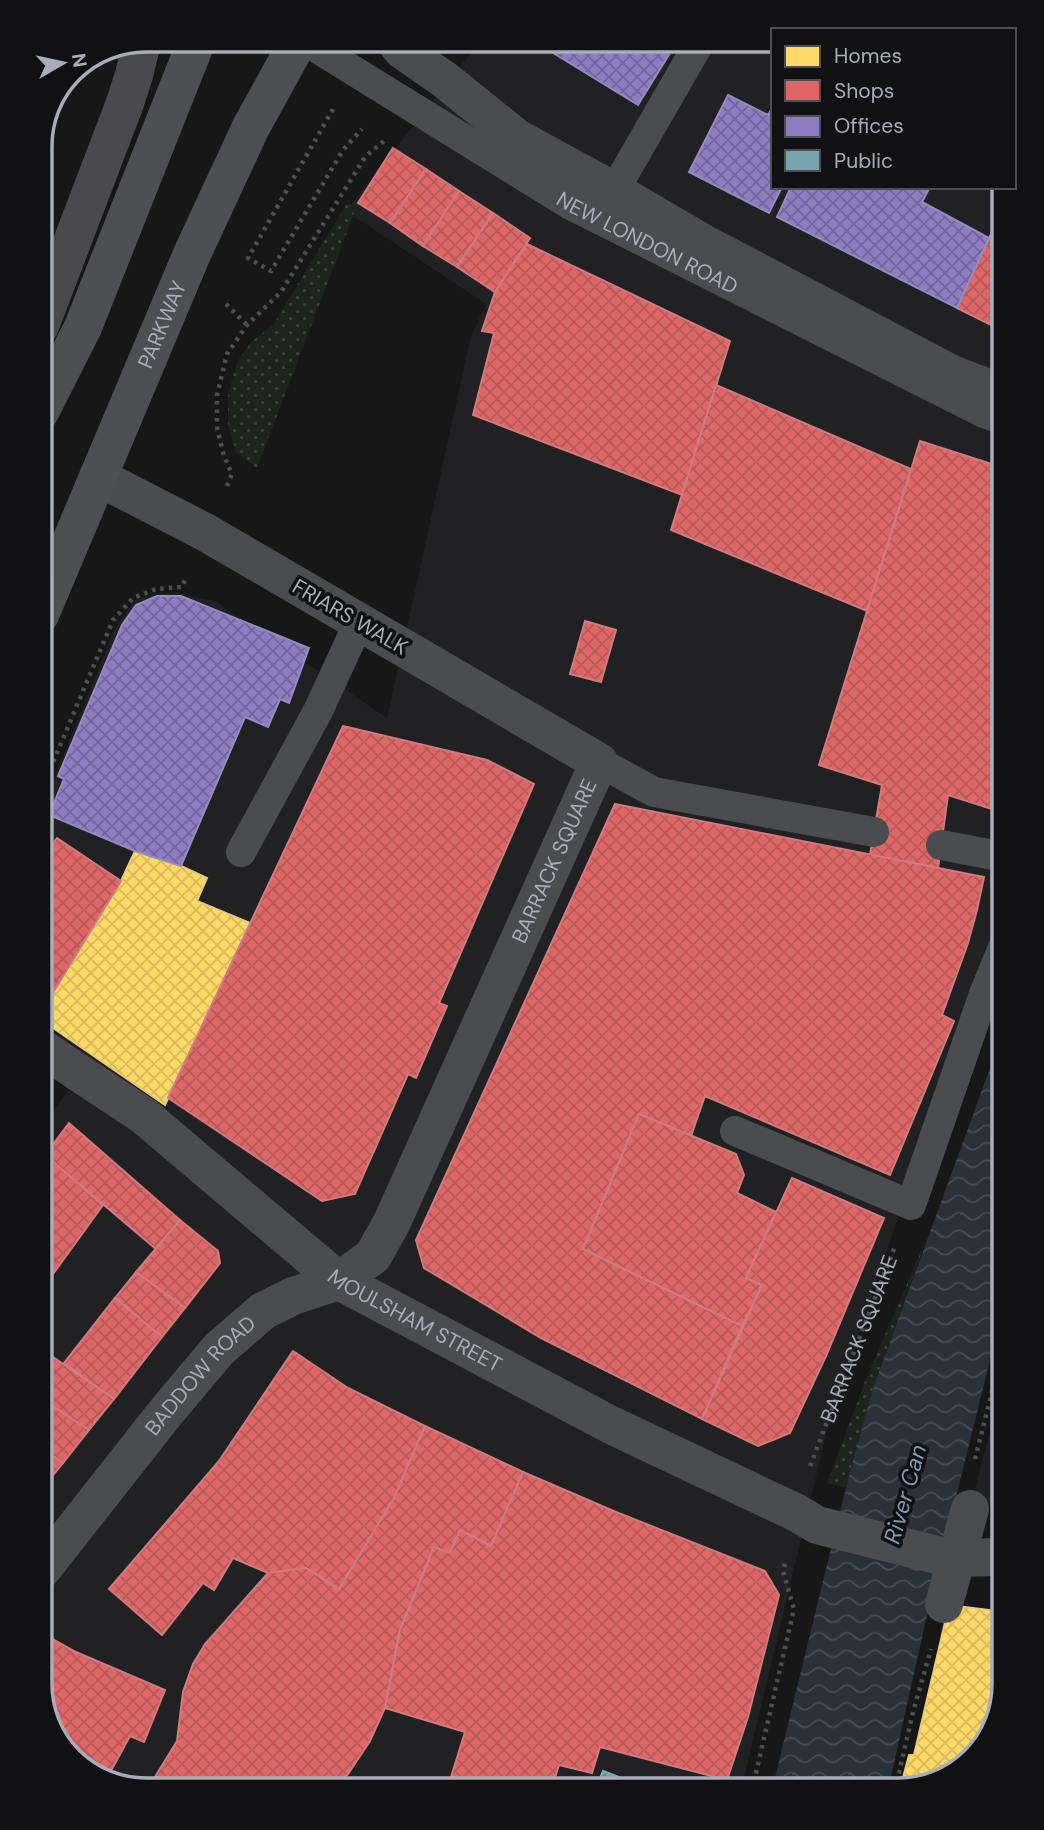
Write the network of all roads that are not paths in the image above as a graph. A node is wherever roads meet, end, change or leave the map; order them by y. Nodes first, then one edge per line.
1 (192, 52) edge
2 (295, 52) edge
3 (322, 52) edge
4 (405, 52) edge
5 (139, 53) edge
6 (694, 53) edge
7 (614, 191) junction
8 (53, 288) edge
9 (53, 387) edge
10 (992, 389) edge
11 (992, 416) edge
12 (97, 477) junction
13 (53, 584) edge
14 (359, 622) junction
15 (599, 762) junction
16 (874, 832) dead end
17 (941, 845) dead end
18 (241, 852) dead end
19 (992, 855) edge
20 (992, 974) edge
21 (52, 1062) edge
22 (735, 1131) dead end
23 (392, 1222) joint
24 (339, 1281) junction
25 (970, 1509) road end
26 (992, 1557) edge
27 (52, 1558) edge
28 (953, 1558) junction
29 (944, 1604) road end

1 - 9 main road
2 - 12 main road, PARKWAY
3 - 11 lane, NEW LONDON ROAD
4 - 7 street, NEW LONDON ROAD
5 - 8 main road
6 - 7 lane
7 - 10 street, NEW LONDON ROAD
12 - 13 main road, PARKWAY
12 - 14 street, FRIARS WALK
14 - 15 street, FRIARS WALK
14 - 18 lane
15 - 16 lane, BARRACK SQUARE
15 - 23 street, BARRACK SQUARE
17 - 19 lane
20 - 22 lane
21 - 24 street, MOULSHAM STREET
23 - 24 street, BADDOW ROAD
24 - 27 street, BADDOW ROAD
24 - 28 street, MOULSHAM STREET
25 - 28 street
26 - 28 street, MOULSHAM STREET
28 - 29 street

